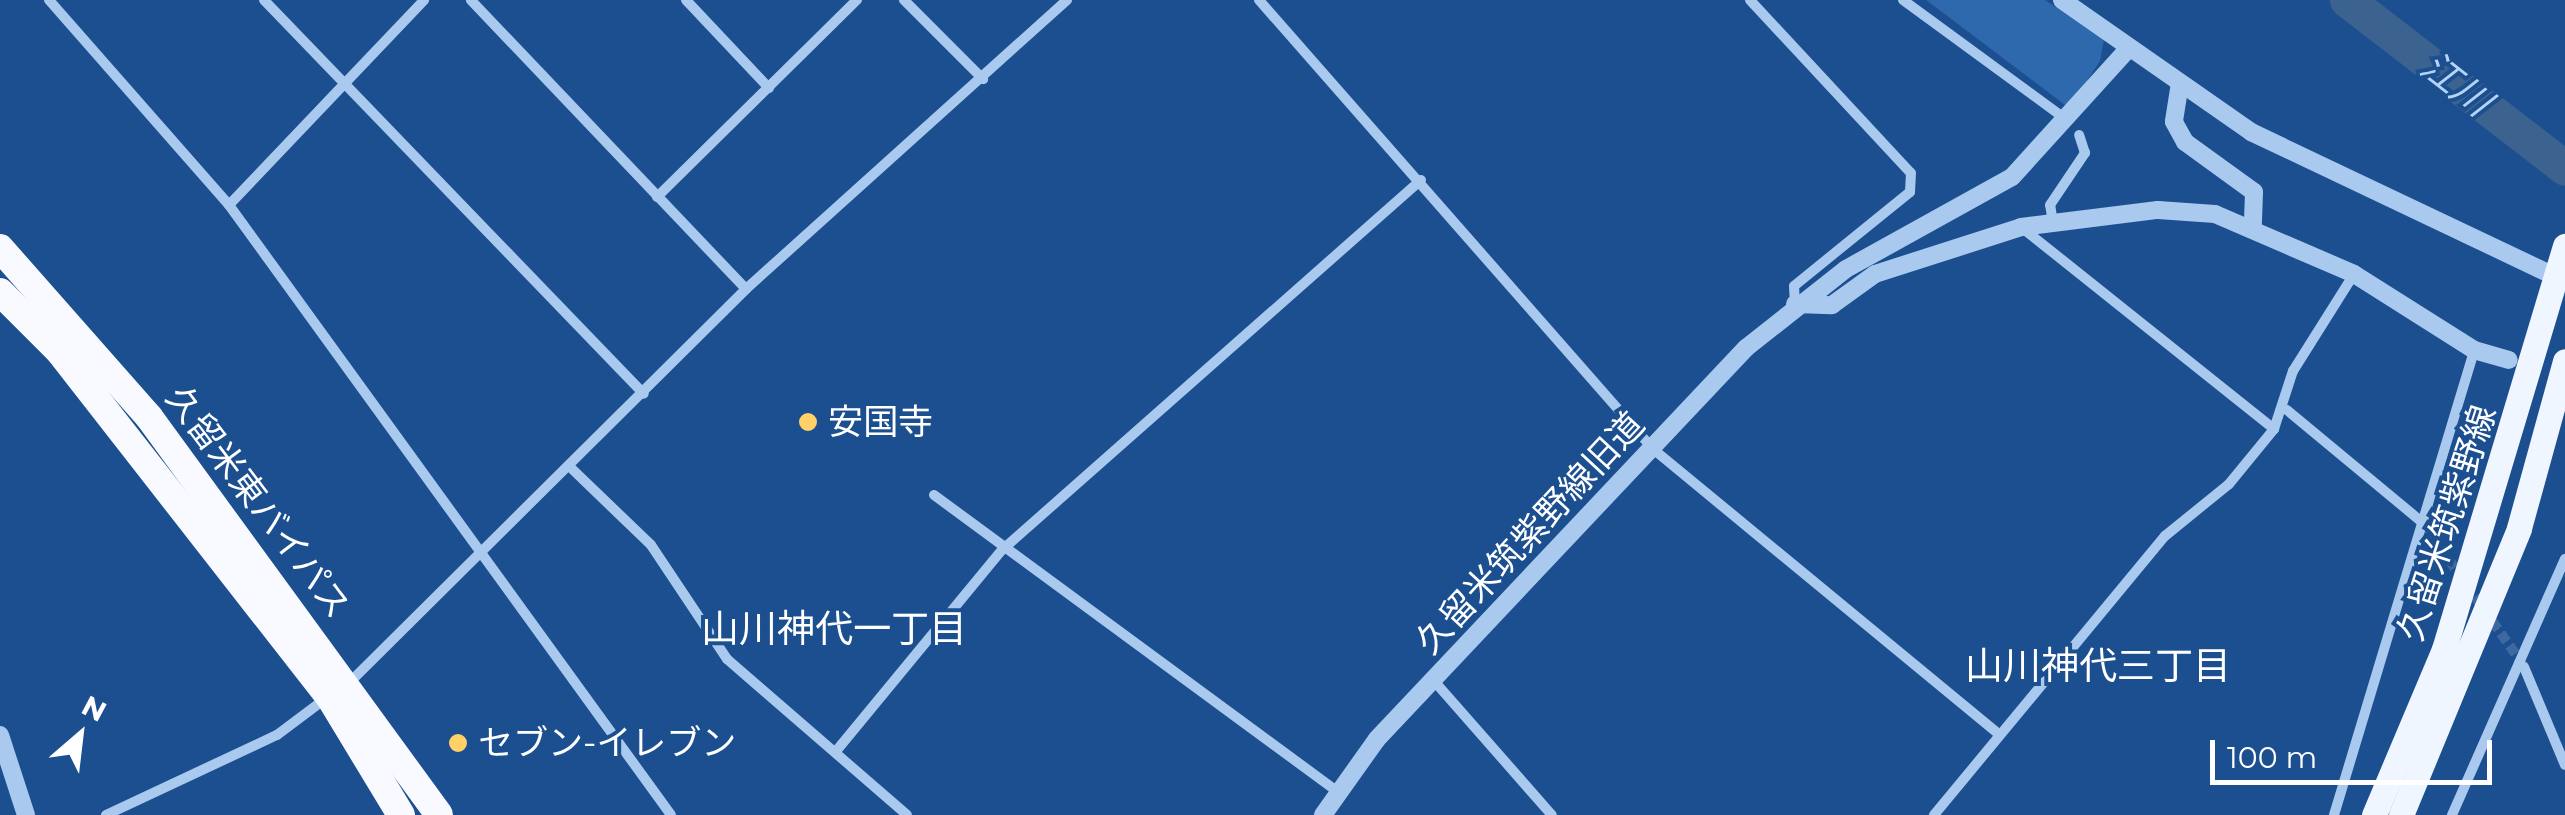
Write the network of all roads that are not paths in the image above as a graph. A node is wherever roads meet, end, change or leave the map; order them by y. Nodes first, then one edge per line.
1 (49, 0) edge
2 (264, 0) edge
3 (424, 0) edge
4 (471, 0) edge
5 (686, 0) edge
6 (857, 0) edge
7 (904, 0) edge
8 (1067, 0) edge
9 (1259, 0) edge
10 (1750, 0) edge
11 (1903, 0) edge
12 (2062, 0) edge
13 (2130, 48) junction
14 (983, 79) junction
15 (2180, 83) junction
16 (340, 84) junction
17 (769, 88) junction
18 (2059, 114) dead end
19 (2079, 135) dead end
20 (1420, 180) junction
21 (657, 197) junction
22 (229, 205) junction
23 (2053, 223) junction
24 (2254, 226) junction
25 (2021, 227) junction
26 (2565, 246) edge
27 (0, 248) edge
28 (2354, 274) junction
29 (2556, 277) junction
30 (746, 288) junction
31 (0, 292) edge
32 (1795, 304) junction
33 (2474, 350) junction
34 (2509, 360) dead end
35 (2565, 362) edge
36 (644, 394) junction
37 (2288, 410) junction
38 (2274, 429) junction
39 (1653, 449) junction
40 (570, 467) junction
41 (934, 494) dead end
42 (2422, 523) junction
43 (1002, 550) junction
44 (479, 554) junction
45 (2565, 559) edge
46 (2524, 667) junction
47 (1435, 682) junction
48 (338, 690) junction
49 (1998, 733) junction
50 (0, 735) edge
51 (837, 750) junction
52 (2565, 765) edge
53 (1338, 792) junction
54 (901, 814) edge
55 (26, 815) edge
56 (106, 815) edge
57 (402, 815) edge
58 (439, 815) edge
59 (670, 815) edge
60 (1323, 815) edge
61 (1552, 815) edge
62 (1934, 815) edge
63 (2334, 815) edge
64 (2374, 815) edge
65 (2400, 815) edge
66 (2452, 815) edge

1 - 22 street
2 - 16 street
3 - 16 street
4 - 21 street
5 - 17 street
6 - 17 street
7 - 14 street
8 - 14 street
9 - 20 street
10 - 32 street
11 - 18 street
12 - 13 street
13 - 15 street
13 - 32 street, 久留米筑紫野線旧道
14 - 30 street
15 - 24 street
15 - 29 street
16 - 22 street
16 - 36 street
17 - 21 street
19 - 23 street
20 - 39 street
20 - 43 street
21 - 30 street
22 - 44 street
23 - 24 street
23 - 25 street
24 - 28 street
25 - 32 street
25 - 38 street
26 - 29 main road, 久留米筑紫野線
27 - 48 highway, 久留米東バイパス
28 - 33 street
28 - 37 street
29 - 64 main road, 久留米筑紫野線
30 - 36 street
31 - 48 highway, 久留米東バイパス
32 - 39 street, 久留米筑紫野線旧道
33 - 34 street
33 - 42 street
35 - 65 main road, 久留米筑紫野線
36 - 40 street
37 - 38 street
37 - 42 street
38 - 49 street
39 - 47 street, 久留米筑紫野線旧道
39 - 49 street
40 - 44 street
40 - 51 street
41 - 43 street
42 - 63 street
43 - 51 street
43 - 53 street
44 - 48 street
44 - 59 street
45 - 46 street
46 - 52 street
46 - 66 street
47 - 53 street, 久留米筑紫野線旧道
47 - 61 street
48 - 56 street
48 - 57 highway, 久留米東バイパス
48 - 58 highway, 久留米東バイパス
49 - 62 street
50 - 55 street
51 - 54 street
53 - 60 street, 久留米筑紫野線旧道

